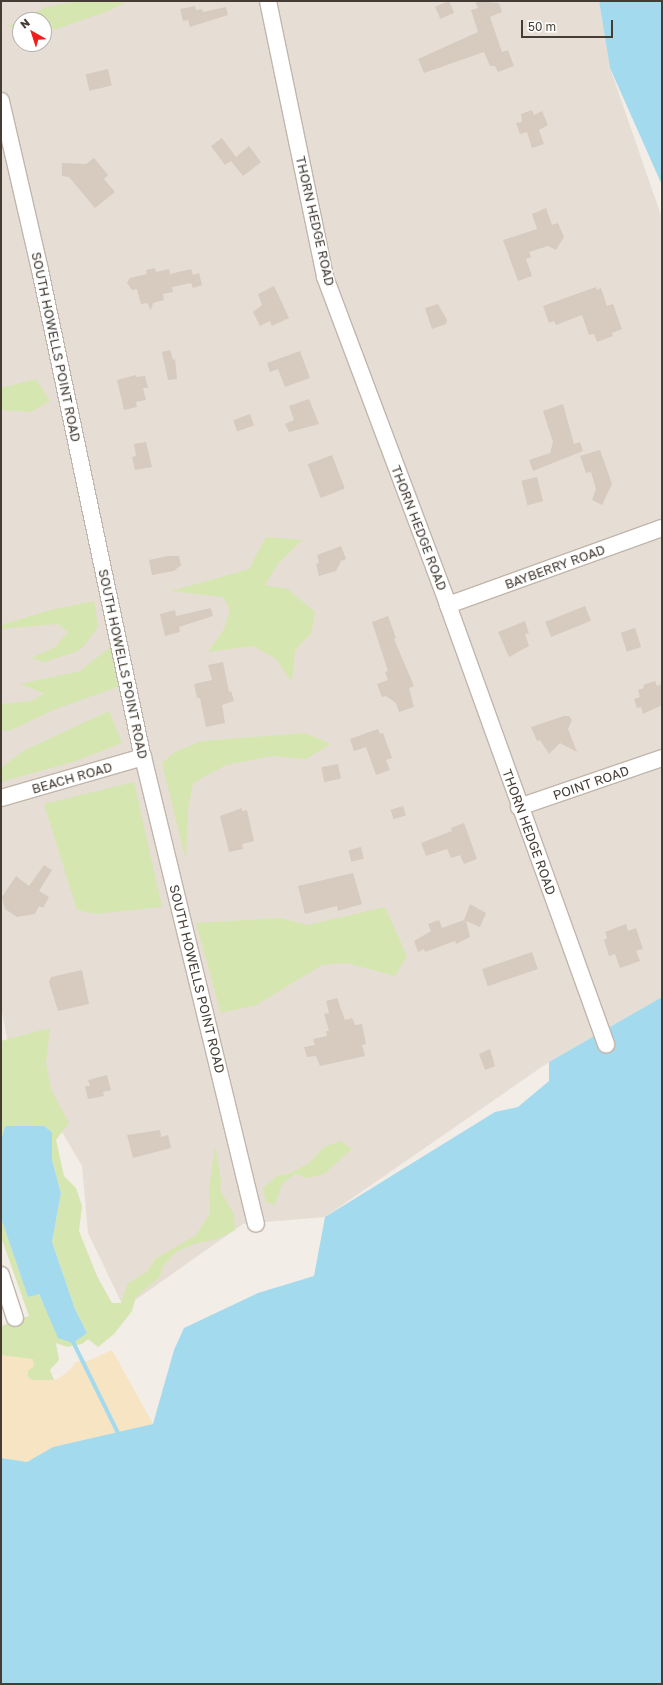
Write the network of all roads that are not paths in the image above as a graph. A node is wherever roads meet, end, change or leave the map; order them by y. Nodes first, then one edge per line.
1 (268, 1) edge
2 (1, 101) edge
3 (662, 528) edge
4 (448, 605) junction
5 (143, 757) junction
6 (662, 758) edge
7 (1, 798) edge
8 (520, 807) junction
9 (606, 1044) dead end
10 (256, 1224) dead end
11 (1, 1275) edge
12 (15, 1318) dead end

1 - 4 street, THORN HEDGE ROAD
2 - 5 street, SOUTH HOWELLS POINT ROAD
3 - 4 street, BAYBERRY ROAD
4 - 8 street, THORN HEDGE ROAD
5 - 7 street, BEACH ROAD
5 - 10 street, SOUTH HOWELLS POINT ROAD
6 - 8 street, POINT ROAD
8 - 9 street, THORN HEDGE ROAD
11 - 12 street

